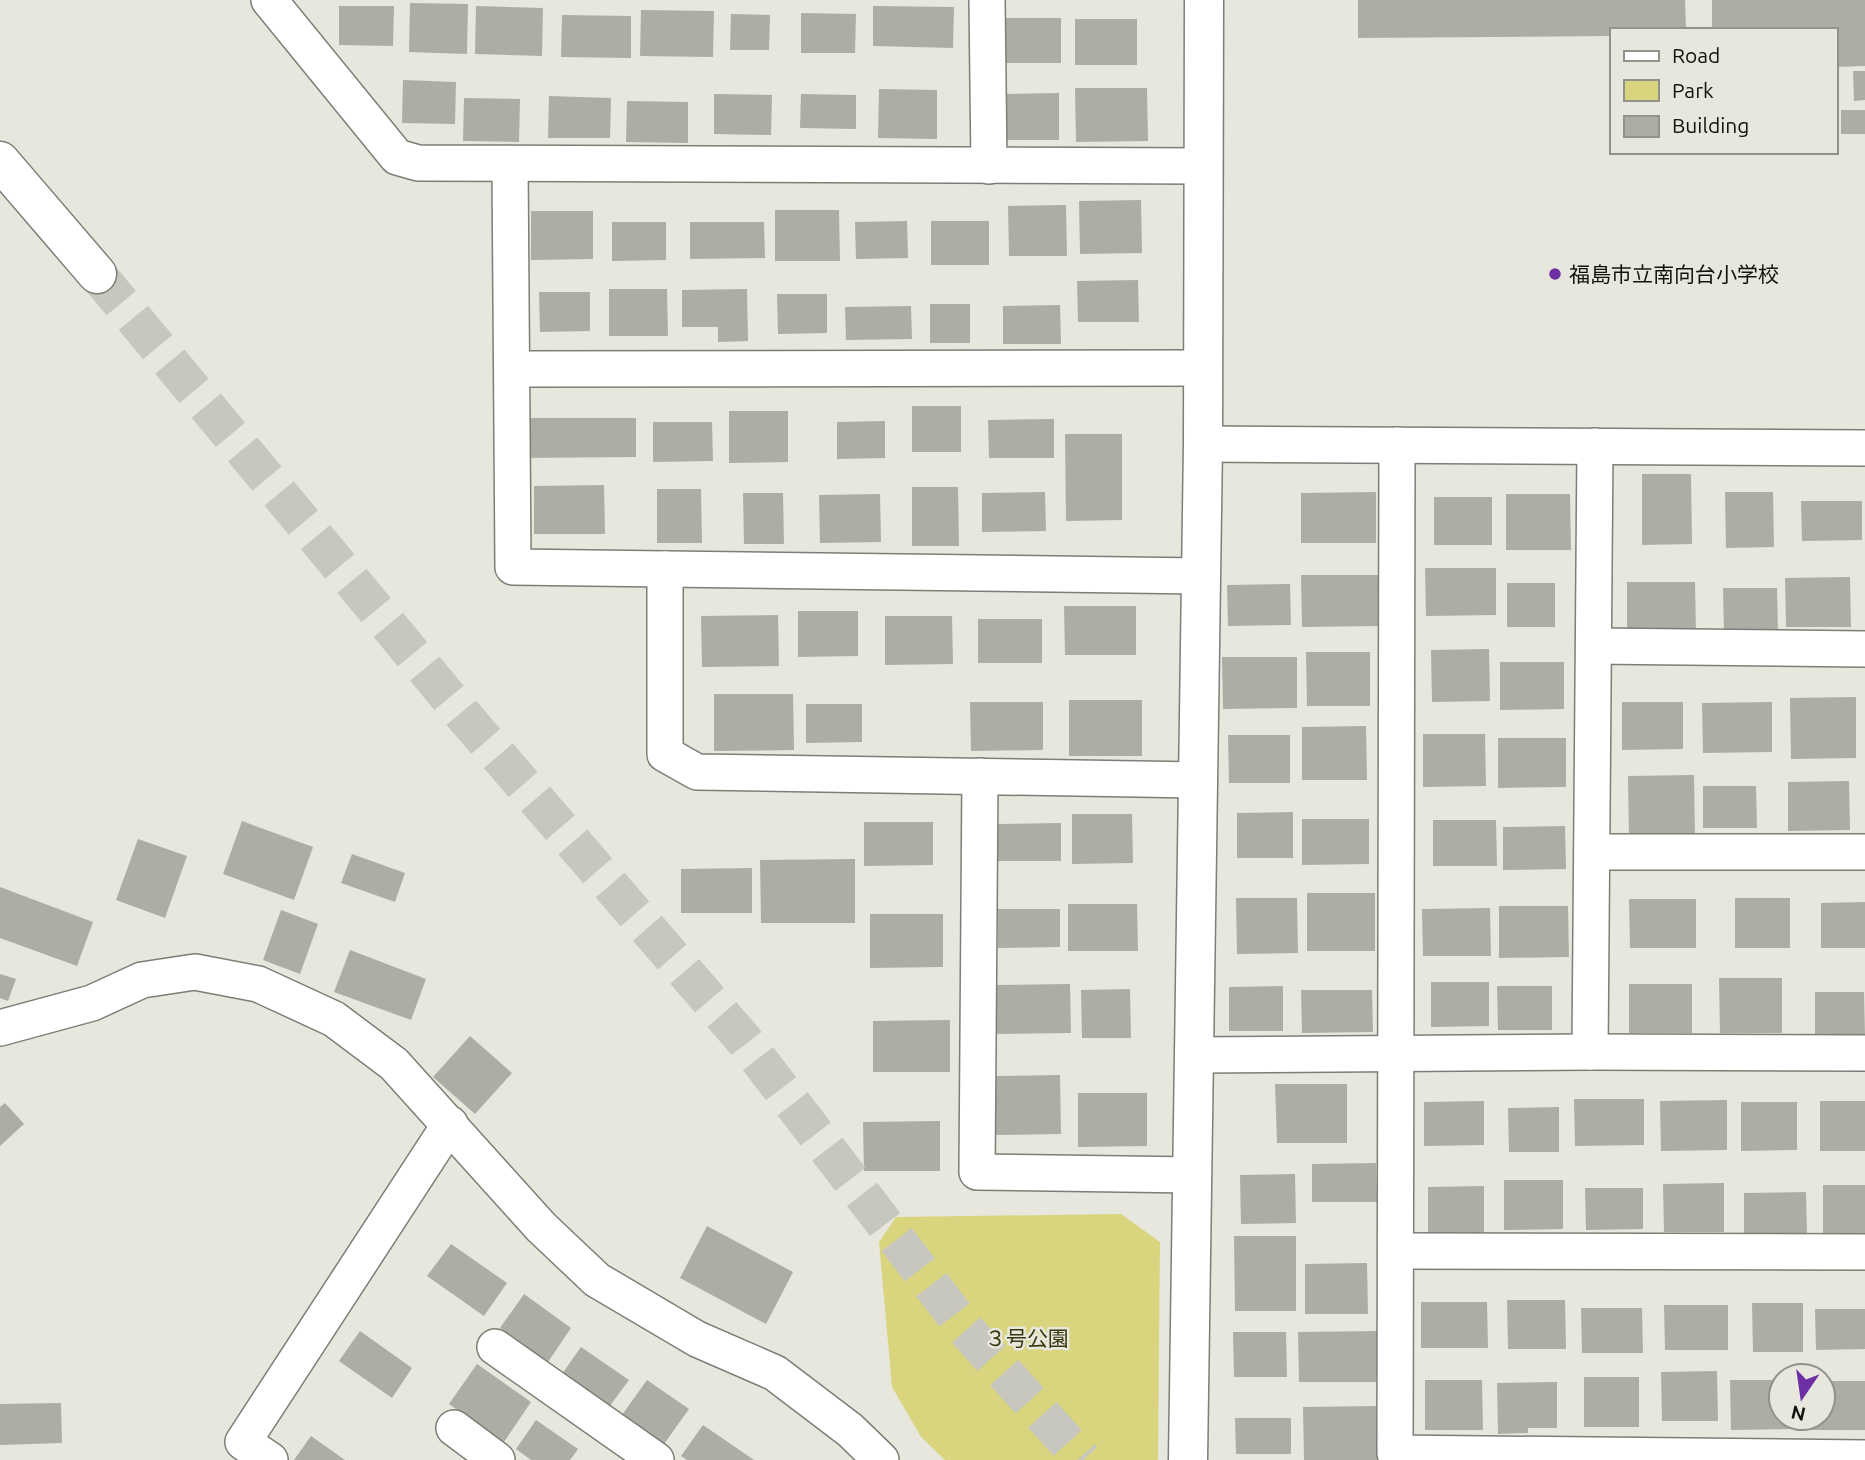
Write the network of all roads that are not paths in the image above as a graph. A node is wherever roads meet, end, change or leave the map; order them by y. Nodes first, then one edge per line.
1 (270, 0) edge
2 (987, 0) edge
3 (1204, 0) edge
4 (0, 161) edge
5 (510, 164) junction
6 (989, 166) junction
7 (1204, 166) junction
8 (97, 274) tunnel mouth
9 (1203, 368) junction
10 (512, 369) junction
11 (1203, 444) junction
12 (1397, 445) junction
13 (1595, 446) junction
14 (1865, 448) edge
15 (665, 569) junction
16 (1201, 576) junction
17 (1594, 646) junction
18 (1865, 649) edge
19 (980, 776) junction
20 (1198, 780) junction
21 (1592, 852) junction
22 (1865, 852) edge
23 (0, 1028) edge
24 (1590, 1052) junction
25 (1865, 1053) edge
26 (1396, 1054) junction
27 (1195, 1055) junction
28 (450, 1124) junction
29 (1193, 1175) junction
30 (1396, 1251) junction
31 (1865, 1252) edge
32 (495, 1347) dead end
33 (454, 1428) dead end
34 (1865, 1458) edge
35 (1765, 1459) edge
36 (270, 1460) edge
37 (497, 1460) edge
38 (656, 1460) edge
39 (881, 1460) edge
40 (1188, 1460) edge

1 - 5 street
2 - 6 street
3 - 7 main road
4 - 8 main road
5 - 6 street
5 - 10 street
6 - 7 street
7 - 9 main road
9 - 10 street
9 - 11 main road
10 - 15 street
11 - 12 street
11 - 16 main road
12 - 13 street
12 - 26 street
13 - 14 street
13 - 17 street
15 - 16 street
15 - 19 street
16 - 20 main road
17 - 18 street
17 - 21 street
19 - 20 street
19 - 29 street
20 - 27 main road
21 - 22 street
21 - 24 street
23 - 28 street
24 - 25 street
24 - 26 street
26 - 27 street
26 - 30 street
27 - 29 main road
28 - 36 street
28 - 39 street
29 - 40 main road
30 - 31 street
30 - 35 street
32 - 38 street
33 - 37 street
34 - 35 street

